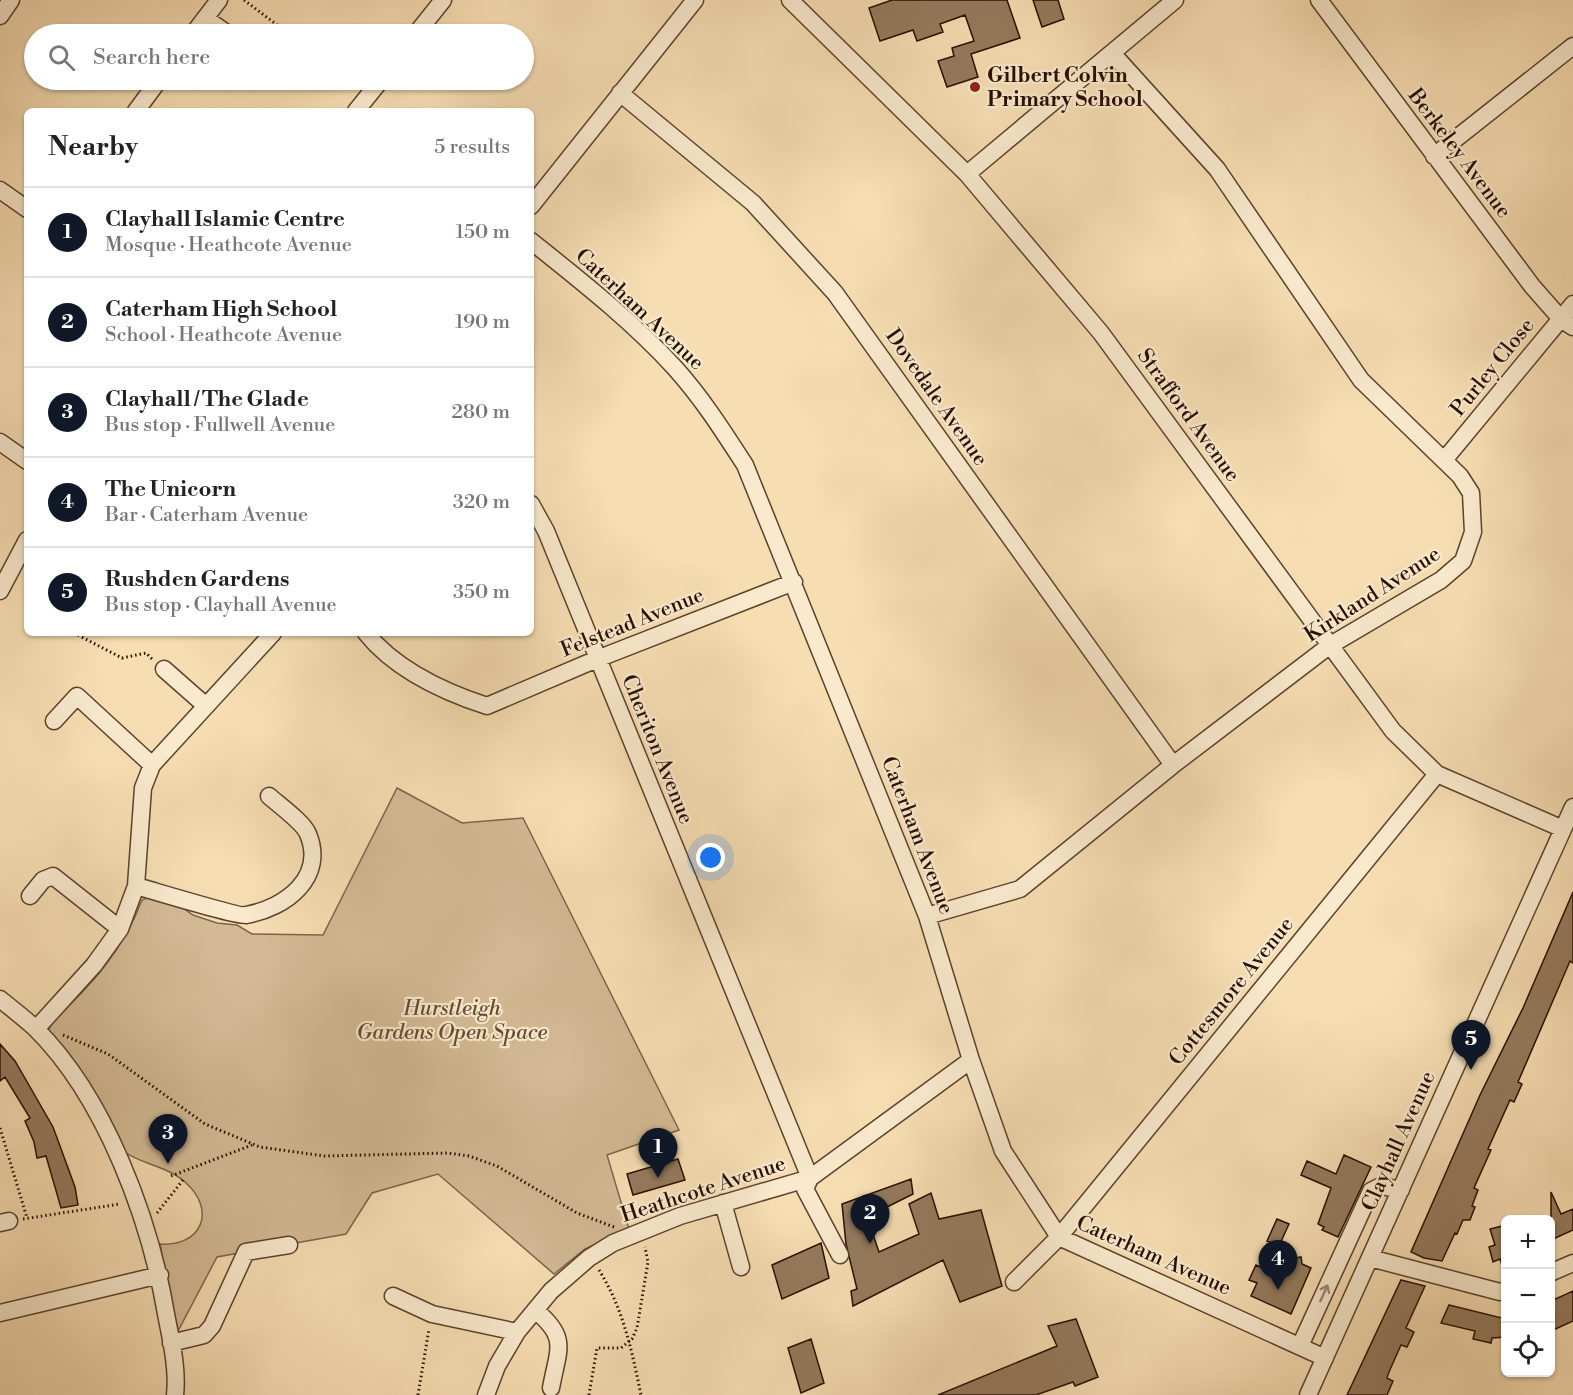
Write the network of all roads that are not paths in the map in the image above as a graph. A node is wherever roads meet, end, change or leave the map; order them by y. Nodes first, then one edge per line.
1 (11, 0) edge
2 (219, 0) edge
3 (443, 0) edge
4 (695, 0) edge
5 (790, 0) edge
6 (1175, 0) edge
7 (1326, 3) edge
8 (0, 16) edge
9 (205, 18) junction
10 (200, 24) edge
11 (214, 24) edge
12 (424, 24) edge
13 (1573, 46) edge
14 (1112, 53) junction
15 (152, 90) edge
16 (374, 90) edge
17 (620, 93) junction
18 (138, 108) edge
19 (361, 108) edge
20 (1434, 156) junction
21 (968, 174) junction
22 (0, 190) edge
23 (534, 202) edge
24 (24, 207) edge
25 (534, 243) edge
26 (1573, 304) edge
27 (1567, 323) edge
28 (0, 442) edge
29 (24, 459) edge
30 (1445, 459) junction
31 (534, 509) edge
32 (24, 546) edge
33 (794, 582) junction
34 (0, 591) edge
35 (270, 636) edge
36 (368, 636) edge
37 (1329, 646) junction
38 (597, 659) junction
39 (164, 669) road end
40 (206, 706) junction
41 (54, 721) dead end
42 (152, 765) junction
43 (1173, 765) junction
44 (1437, 774) junction
45 (269, 796) dead end
46 (1573, 807) edge
47 (1563, 829) junction
48 (136, 886) junction
49 (30, 896) dead end
50 (927, 916) junction
51 (120, 929) junction
52 (0, 999) edge
53 (36, 1029) junction
54 (971, 1060) junction
55 (810, 1178) junction
56 (1401, 1190) junction
57 (723, 1203) junction
58 (1059, 1237) junction
59 (289, 1245) dead end
60 (840, 1255) dead end
61 (1370, 1258) junction
62 (1573, 1263) edge
63 (741, 1267) dead end
64 (1555, 1271) edge
65 (160, 1275) junction
66 (1014, 1282) dead end
67 (1501, 1292) edge
68 (393, 1296) dead end
69 (535, 1310) junction
70 (0, 1313) edge
71 (517, 1332) junction
72 (171, 1343) junction
73 (1300, 1346) junction
74 (1325, 1358) junction
75 (550, 1388) dead end
76 (175, 1395) edge
77 (486, 1395) edge
78 (1308, 1395) edge

1 - 8 street
2 - 9 street
3 - 12 street
4 - 17 street
5 - 21 street, Strafford Avenue
6 - 14 street
7 - 20 street, Berkeley Avenue
9 - 10 street
9 - 11 street
13 - 20 street
14 - 21 street
14 - 30 street, Kirkland Avenue
15 - 18 street
16 - 19 street
17 - 23 street
17 - 43 street, Dovedale Avenue
20 - 27 street, Berkeley Avenue
21 - 37 street, Strafford Avenue
22 - 24 street
25 - 33 street, Caterham Avenue
26 - 27 street, Purley Close
27 - 30 street, Purley Close
28 - 29 street
30 - 37 street, Kirkland Avenue
31 - 38 street, Cheriton Avenue
32 - 34 street
33 - 38 street, Felstead Avenue
33 - 50 street, Caterham Avenue
35 - 40 street
36 - 38 street, Felstead Avenue
37 - 43 street, Kirkland Avenue
37 - 44 street, Strafford Avenue
38 - 55 street, Cheriton Avenue
39 - 40 street
40 - 42 street
41 - 42 street
42 - 48 street
43 - 50 street, Kirkland Avenue
44 - 47 street, Strafford Avenue
44 - 58 street, Cottesmore Avenue
45 - 48 street
46 - 47 street, Clayhall Avenue
47 - 56 street, Clayhall Avenue
48 - 51 street
49 - 51 street
50 - 54 street, Caterham Avenue
51 - 53 street
52 - 53 street
53 - 65 street
54 - 55 street, Heathcote Avenue
54 - 58 street, Caterham Avenue
55 - 57 street, Heathcote Avenue
55 - 60 street, Cheriton Avenue
56 - 61 street, Clayhall Avenue
73 -> 56 street
57 - 63 street
57 - 69 street, Heathcote Avenue
58 - 66 street, Cottesmore Avenue
58 - 73 street, Caterham Avenue
59 - 72 street
61 - 67 street
61 - 74 street, Clayhall Avenue
62 - 64 street
65 - 70 street
65 - 72 street
68 - 71 street
69 - 71 street, Heathcote Avenue
69 - 75 street
71 - 77 street, Heathcote Avenue
72 - 76 street
73 - 74 street, Caterham Avenue
74 - 78 street, Clayhall Avenue

